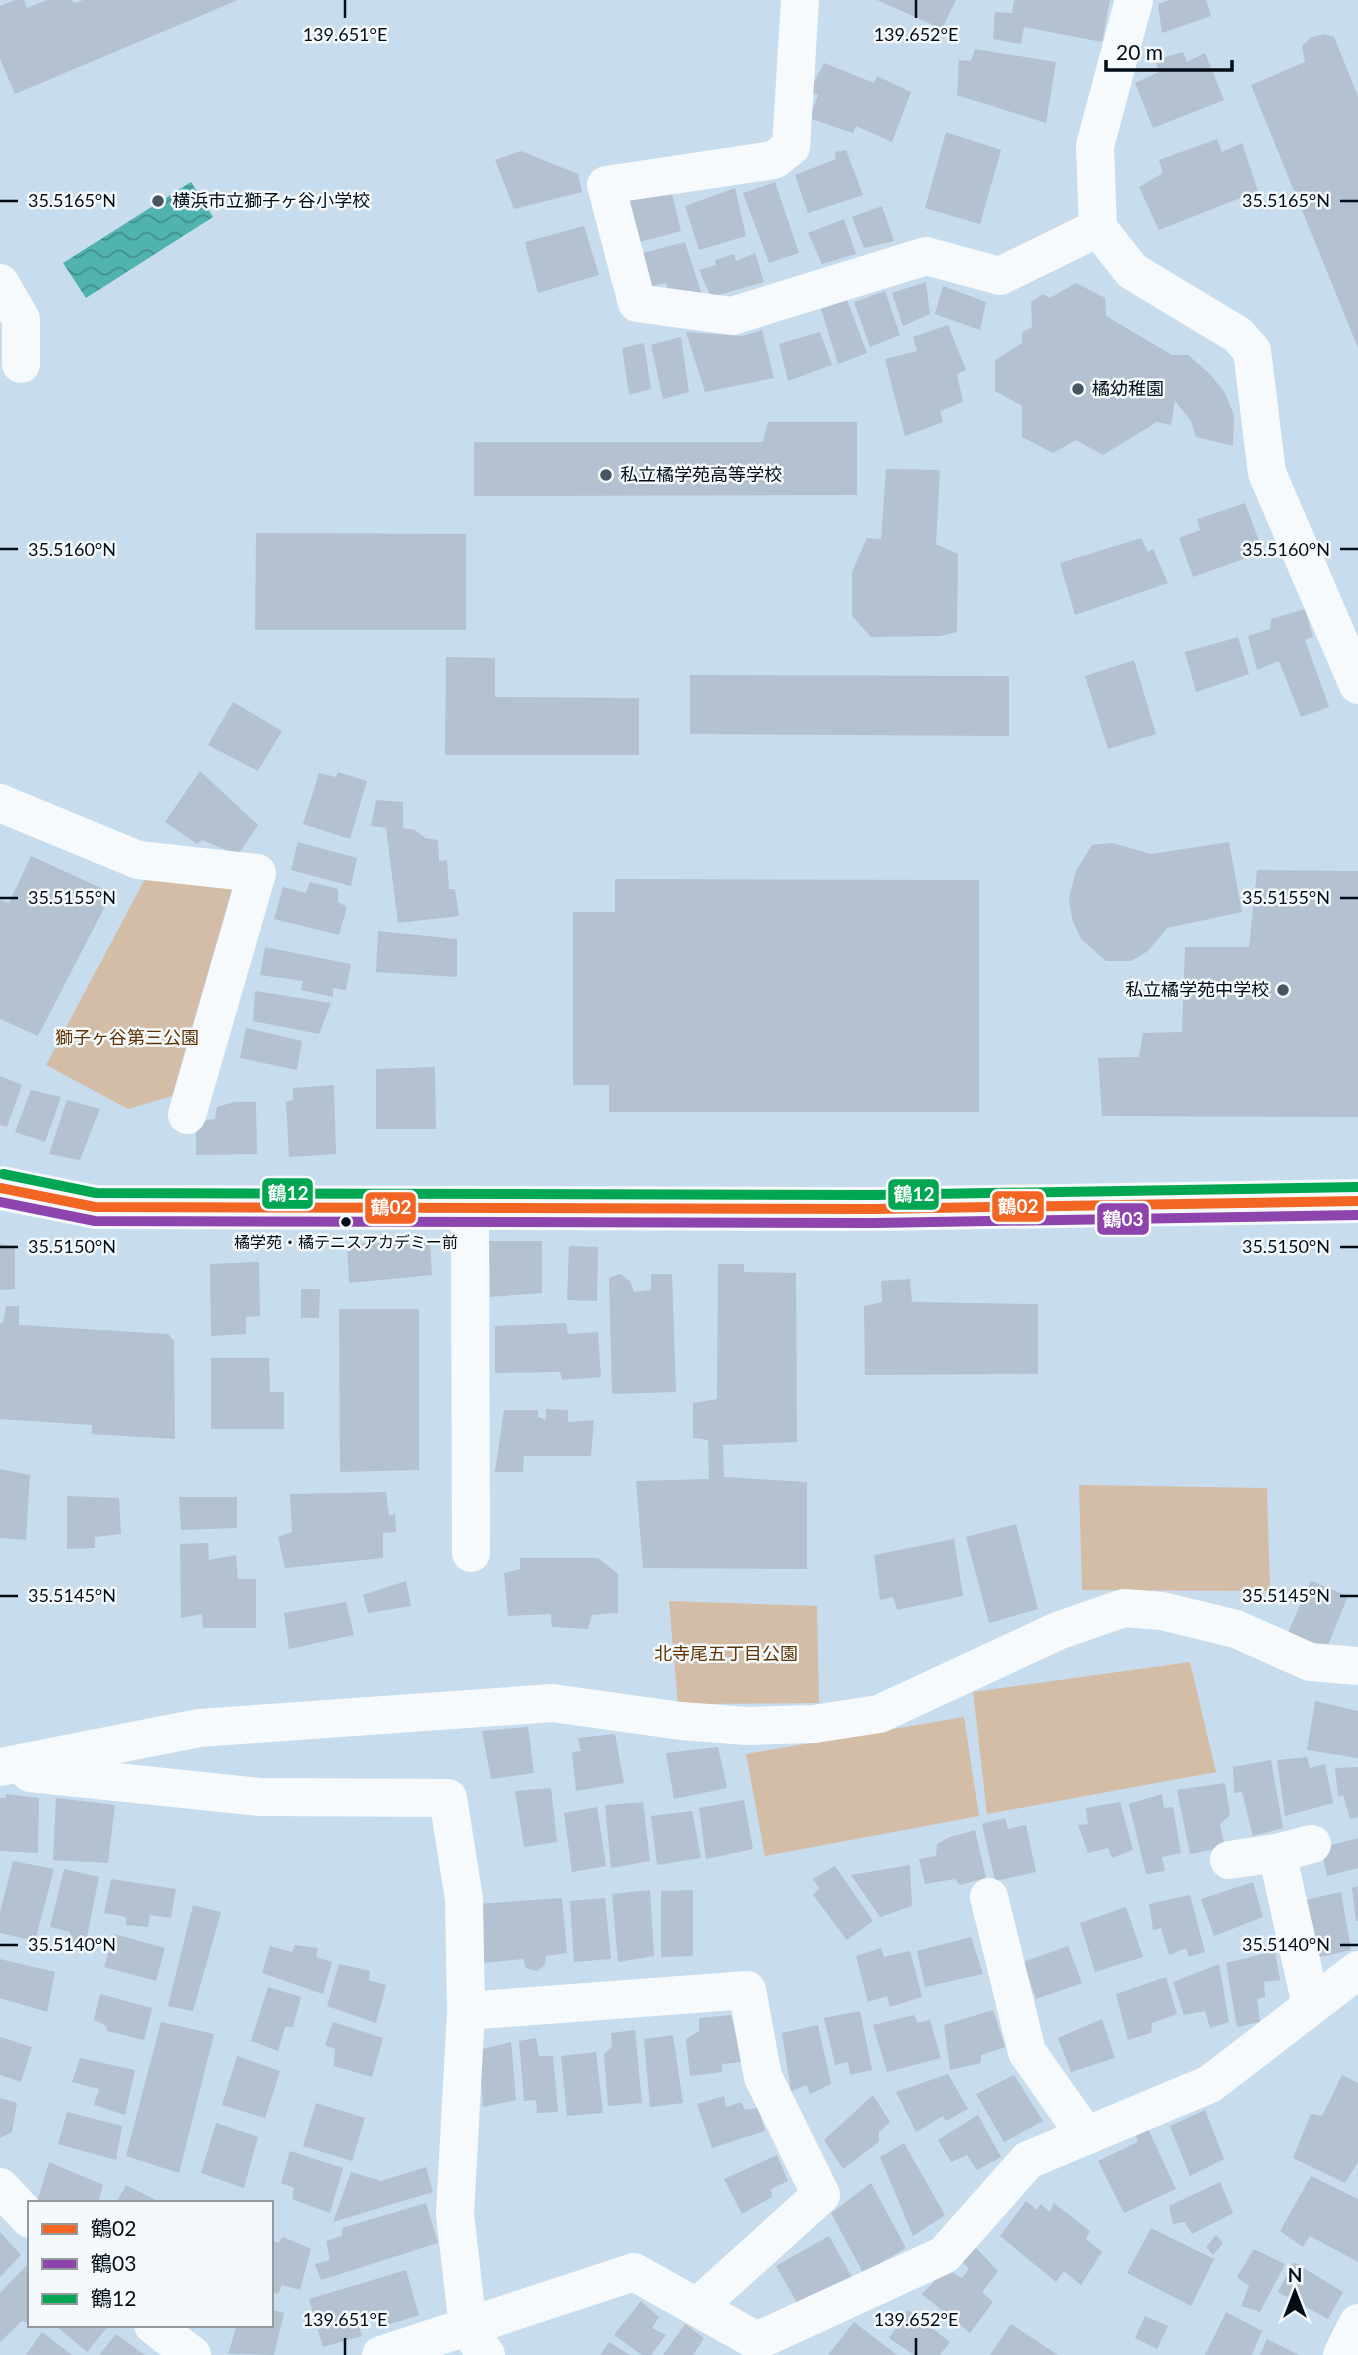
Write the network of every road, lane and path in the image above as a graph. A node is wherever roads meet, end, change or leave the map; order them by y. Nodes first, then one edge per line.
1 (800, 0) edge
2 (1134, 0) edge
3 (1098, 228) junction
4 (0, 283) edge
5 (21, 364) dead end
6 (1358, 685) edge
7 (0, 803) edge
8 (187, 1115) dead end
9 (0, 1188) edge
10 (1358, 1201) edge
11 (470, 1208) junction
12 (471, 1553) dead end
13 (1358, 1666) edge
14 (0, 1768) edge
15 (1229, 1860) dead end
16 (989, 1897) dead end
17 (1358, 1970) edge
18 (1311, 2006) junction
19 (466, 2011) junction
20 (1086, 2136) junction
21 (0, 2187) edge
22 (28, 2217) edge
23 (696, 2307) junction
24 (1358, 2323) edge
25 (156, 2327) edge
26 (477, 2342) edge
27 (192, 2355) edge
28 (381, 2355) edge
29 (1342, 2355) edge

1 - 3 street
2 - 3 street
3 - 6 street
4 - 5 street
7 - 8 street
9 - 11 street
10 - 11 street
11 - 12 street
13 - 14 street
14 - 19 street
15 - 18 street
16 - 20 street
17 - 18 street
18 - 20 street
19 - 23 street
19 - 26 street
20 - 23 street
21 - 22 street
23 - 26 street
24 - 29 street
25 - 27 street
26 - 28 street

